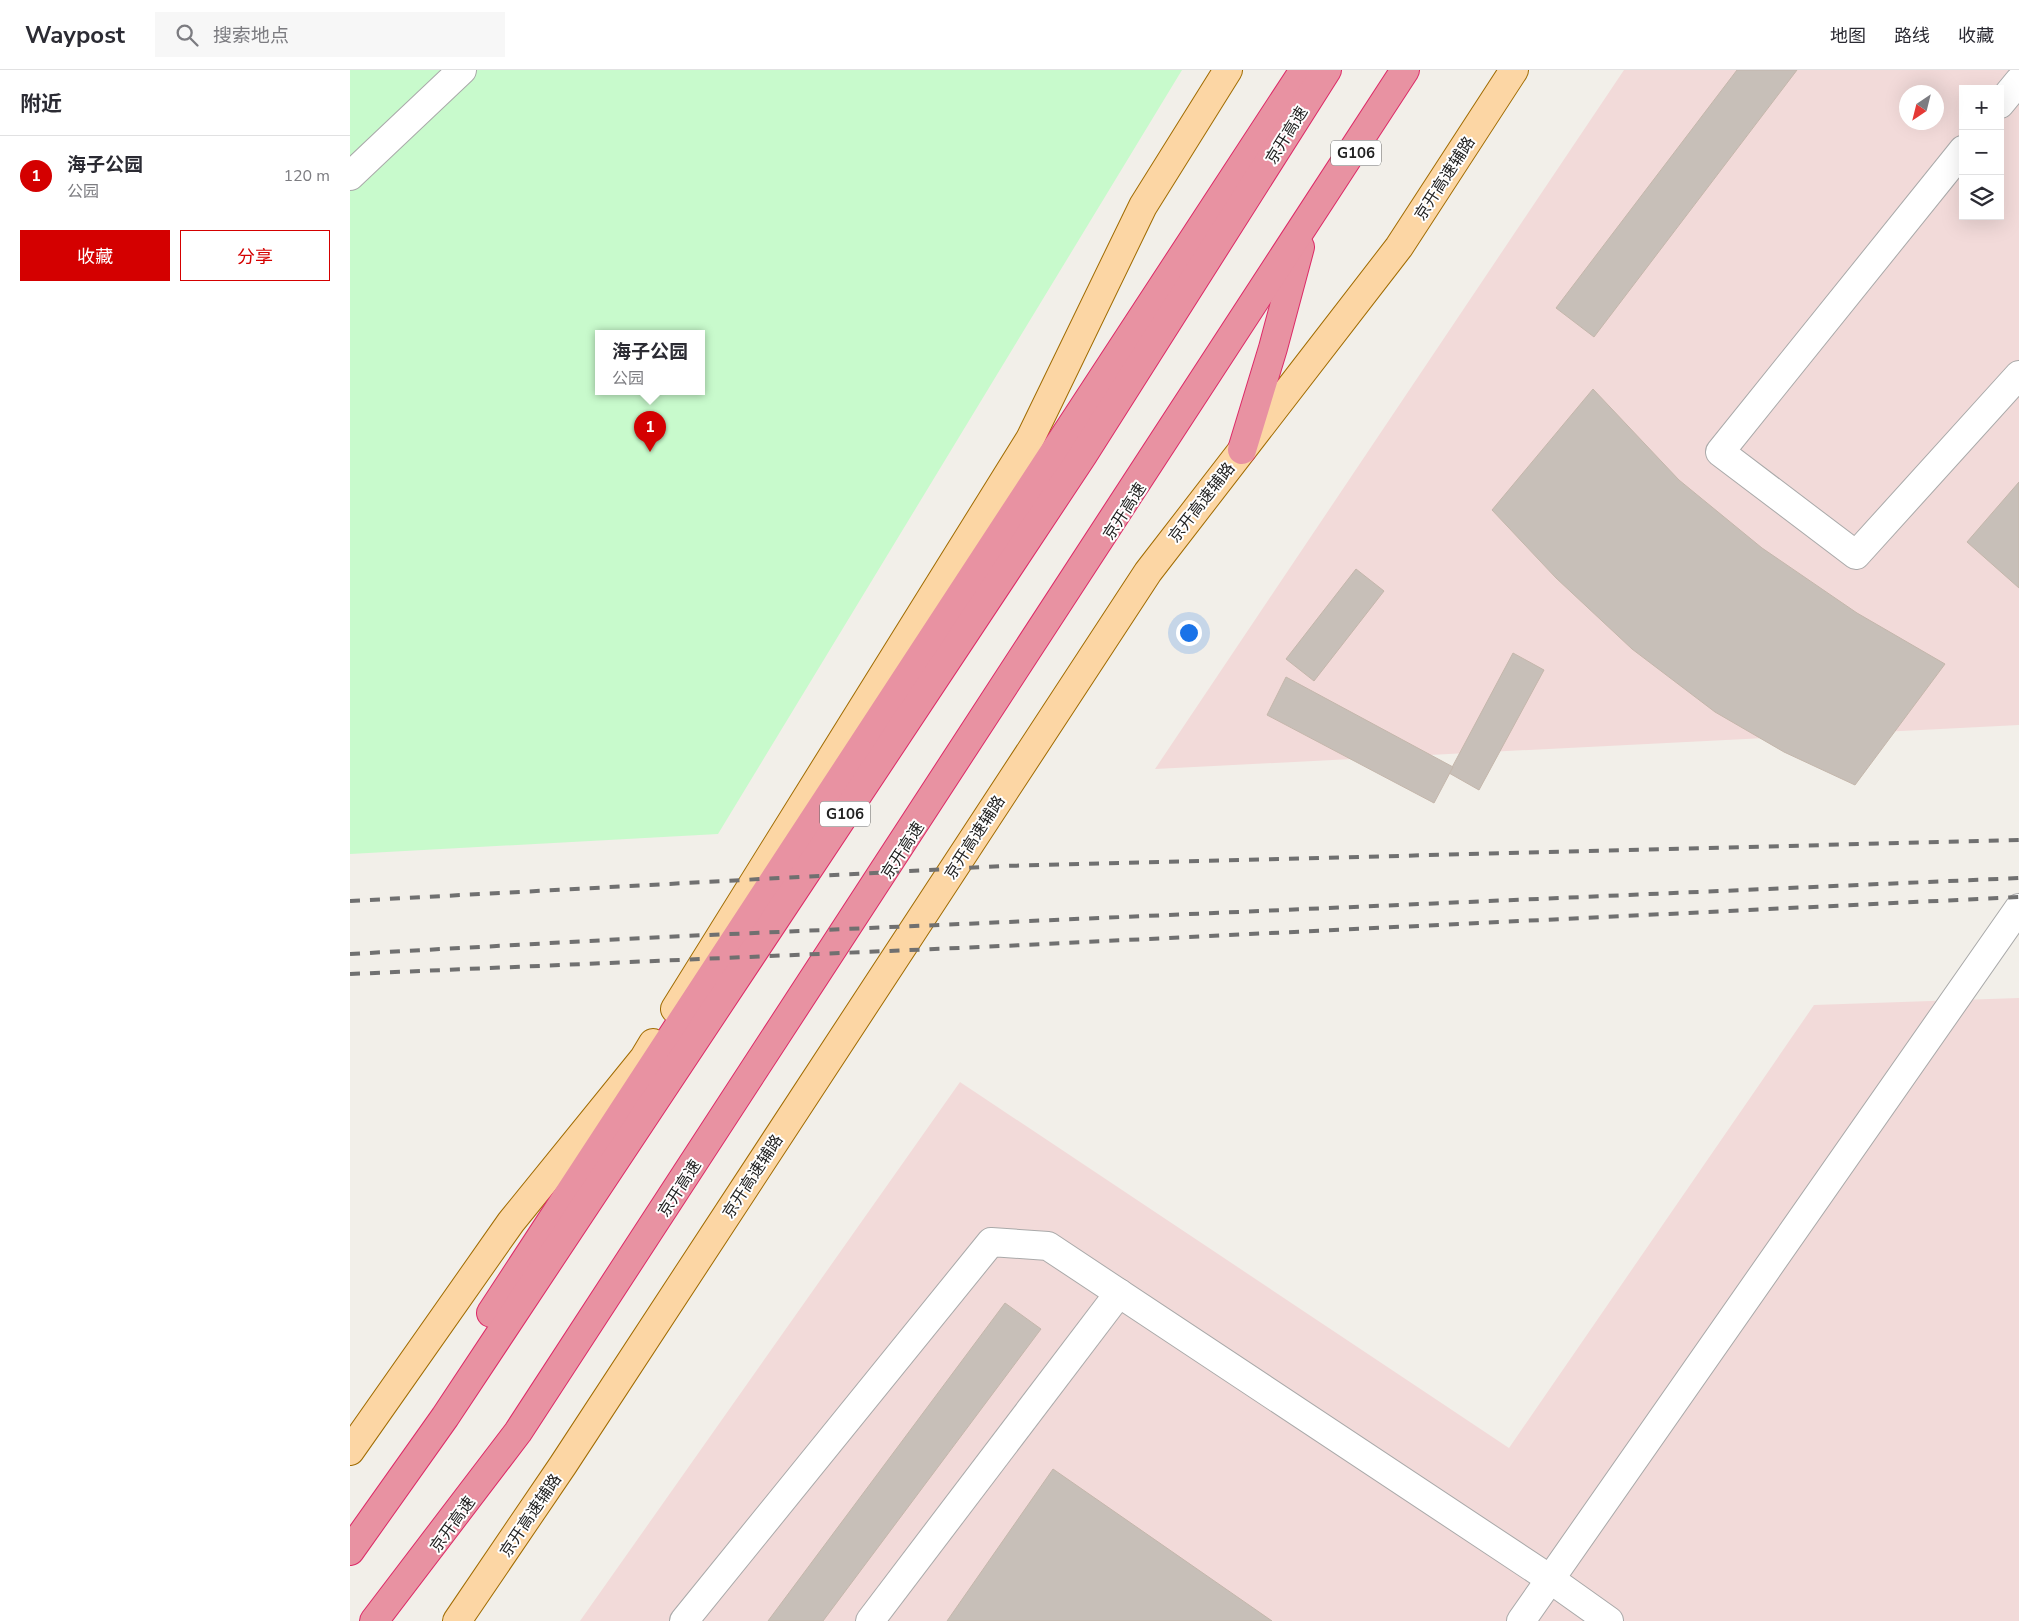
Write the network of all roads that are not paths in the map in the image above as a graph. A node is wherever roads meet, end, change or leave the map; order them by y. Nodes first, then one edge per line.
1 (462, 70) edge
2 (1228, 70) edge
3 (1304, 70) edge
4 (1327, 70) edge
5 (1407, 70) edge
6 (1514, 70) edge
7 (2019, 81) edge
8 (2004, 99) edge
9 (1959, 155) edge
10 (350, 176) edge
11 (1302, 235) junction
12 (2019, 375) edge
13 (1242, 450) junction
14 (2019, 908) edge
15 (1119, 1293) junction
16 (521, 1428) junction
17 (350, 1451) edge
18 (350, 1529) edge
19 (350, 1551) edge
20 (1550, 1579) junction
21 (374, 1621) edge
22 (382, 1621) edge
23 (457, 1621) edge
24 (684, 1621) edge
25 (870, 1621) edge
26 (1521, 1621) edge
27 (1609, 1621) edge

1 - 10 street
2 - 17 main road
3 - 18 highway
4 - 19 highway, 京开高速 / G106
5 - 11 highway, 京开高速 / G106
5 - 16 highway
6 - 13 main road, 京开高速辅路
7 - 8 street
9 - 12 street
11 - 13 highway
11 - 16 highway, 京开高速 / G106
13 - 23 main road, 京开高速辅路
14 - 20 street
15 - 20 street
15 - 24 street
15 - 25 street
16 - 21 highway
16 - 22 highway, 京开高速 / G106
20 - 26 street
20 - 27 street

